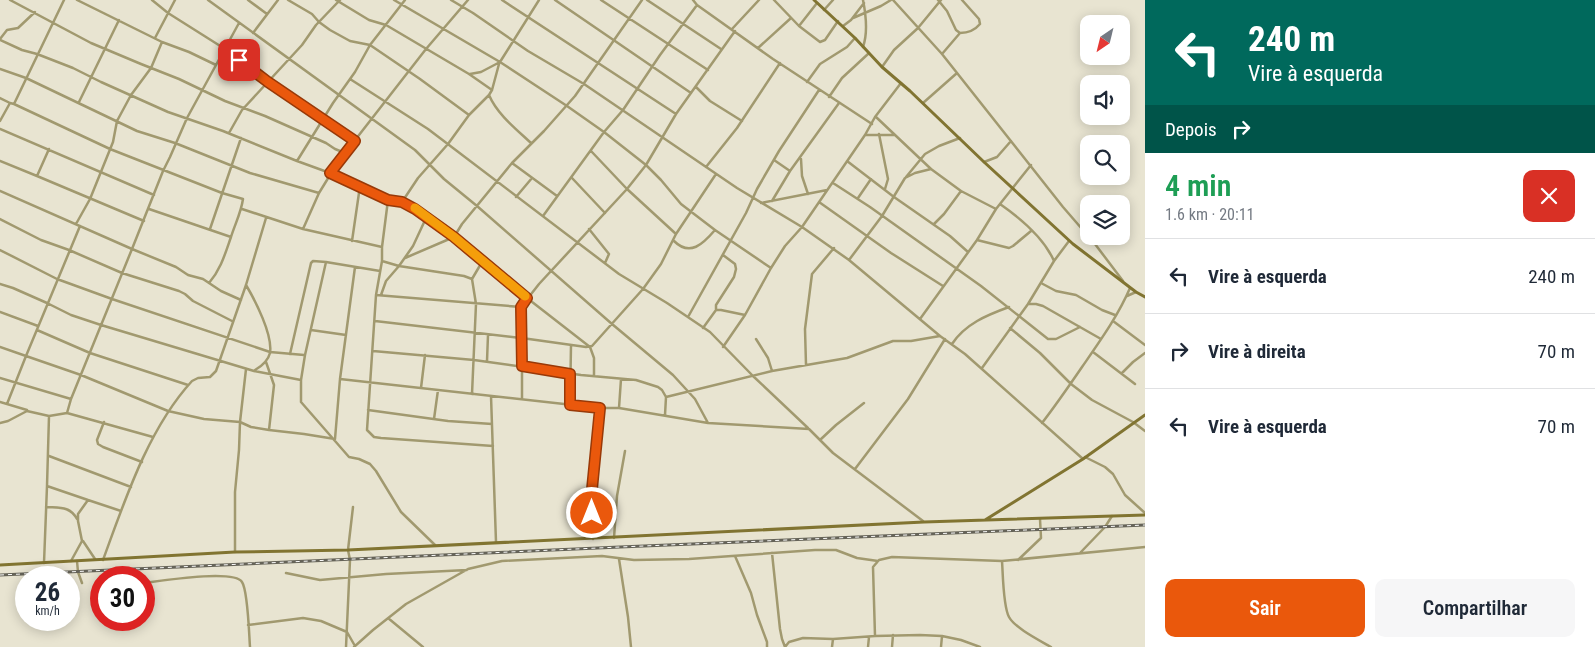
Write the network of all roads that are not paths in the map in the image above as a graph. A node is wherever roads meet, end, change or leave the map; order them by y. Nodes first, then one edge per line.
1 (10, 0) edge
2 (64, 0) edge
3 (77, 0) edge
4 (152, 0) edge
5 (175, 0) edge
6 (208, 0) edge
7 (248, 0) edge
8 (278, 0) edge
9 (288, 0) edge
10 (394, 0) edge
11 (405, 0) edge
12 (451, 0) edge
13 (468, 0) edge
14 (502, 0) edge
15 (512, 0) edge
16 (539, 0) edge
17 (555, 0) edge
18 (563, 0) edge
19 (601, 0) edge
20 (642, 0) edge
21 (647, 0) edge
22 (694, 0) edge
23 (759, 0) edge
24 (774, 0) edge
25 (833, 0) edge
26 (892, 0) edge
27 (962, 0) edge
28 (338, 1) edge
29 (815, 1) edge
30 (940, 1) edge
31 (863, 2) edge
32 (402, 4) junction
33 (560, 4) junction
34 (509, 5) junction
35 (697, 5) junction
36 (462, 8) junction
37 (824, 10) junction
38 (35, 12) junction
39 (168, 13) junction
40 (865, 13) junction
41 (267, 15) junction
42 (528, 17) junction
43 (791, 18) junction
44 (853, 18) junction
45 (629, 19) junction
46 (119, 20) junction
47 (320, 22) junction
48 (838, 22) junction
49 (239, 23) junction
50 (684, 23) junction
51 (53, 24) junction
52 (386, 25) junction
53 (799, 26) junction
54 (842, 26) junction
55 (443, 28) junction
56 (918, 28) junction
57 (733, 30) junction
58 (253, 33) junction
59 (960, 33) junction
60 (155, 38) junction
61 (855, 38) junction
62 (0, 40) edge
63 (512, 40) junction
64 (615, 40) junction
65 (162, 42) junction
66 (668, 43) junction
67 (370, 46) junction
68 (863, 47) junction
69 (758, 48) junction
70 (105, 49) junction
71 (225, 49) junction
72 (426, 49) junction
73 (721, 49) junction
74 (37, 54) junction
75 (868, 54) junction
76 (942, 54) junction
77 (289, 59) junction
78 (500, 62) junction
79 (599, 63) junction
80 (780, 63) junction
81 (216, 65) junction
82 (652, 66) junction
83 (882, 67) junction
84 (150, 68) junction
85 (0, 70) edge
86 (708, 70) junction
87 (409, 71) junction
88 (957, 73) junction
89 (469, 74) junction
90 (26, 78) junction
91 (92, 78) junction
92 (350, 79) junction
93 (268, 82) junction
94 (807, 82) junction
95 (901, 83) junction
96 (584, 84) junction
97 (696, 87) junction
98 (637, 88) junction
99 (202, 90) junction
100 (492, 90) junction
101 (819, 90) junction
102 (691, 93) junction
103 (131, 95) junction
104 (489, 95) junction
105 (339, 97) junction
106 (829, 97) junction
107 (0, 98) edge
108 (386, 101) junction
109 (79, 102) junction
110 (10, 103) junction
111 (839, 103) junction
112 (923, 103) junction
113 (14, 104) junction
114 (567, 106) junction
115 (244, 108) junction
116 (623, 110) junction
117 (676, 114) junction
118 (469, 115) junction
119 (875, 116) junction
120 (187, 118) junction
121 (323, 119) junction
122 (371, 119) junction
123 (117, 120) junction
124 (0, 121) edge
125 (742, 121) junction
126 (872, 124) junction
127 (0, 129) edge
128 (604, 132) junction
129 (229, 133) junction
130 (865, 134) junction
131 (879, 134) junction
132 (895, 135) junction
133 (312, 137) junction
134 (663, 137) junction
135 (241, 138) junction
136 (960, 138) junction
137 (355, 141) junction
138 (1011, 141) junction
139 (531, 143) junction
140 (175, 144) junction
141 (448, 144) junction
142 (110, 149) junction
143 (49, 150) junction
144 (591, 151) junction
145 (345, 153) junction
146 (800, 158) junction
147 (920, 159) junction
148 (774, 160) junction
149 (0, 161) edge
150 (298, 161) junction
151 (847, 161) junction
152 (984, 162) junction
153 (512, 163) junction
154 (428, 165) junction
155 (646, 165) junction
156 (1031, 165) junction
157 (231, 167) junction
158 (706, 167) junction
159 (931, 168) junction
160 (163, 170) junction
161 (790, 171) junction
162 (101, 172) junction
163 (330, 173) junction
164 (716, 174) junction
165 (37, 176) junction
166 (571, 177) junction
167 (532, 178) junction
168 (905, 178) junction
169 (871, 179) junction
170 (496, 182) junction
171 (833, 183) junction
172 (360, 186) junction
173 (627, 189) junction
174 (885, 189) junction
175 (1013, 189) junction
176 (828, 190) junction
177 (0, 191) edge
178 (961, 191) junction
179 (222, 193) junction
180 (319, 193) junction
181 (808, 194) junction
182 (154, 196) junction
183 (557, 196) junction
184 (516, 197) junction
185 (753, 197) junction
186 (894, 197) junction
187 (90, 199) junction
188 (858, 199) junction
189 (388, 200) junction
190 (772, 201) junction
191 (402, 202) junction
192 (819, 202) junction
193 (761, 203) junction
194 (1000, 204) junction
195 (477, 206) junction
196 (149, 209) junction
197 (242, 209) junction
198 (996, 209) junction
199 (691, 211) junction
200 (605, 213) junction
201 (427, 216) junction
202 (542, 216) junction
203 (882, 216) junction
204 (266, 218) junction
205 (0, 219) edge
206 (144, 221) junction
207 (76, 224) junction
208 (934, 224) junction
209 (80, 226) junction
210 (802, 227) junction
211 (210, 229) junction
212 (303, 229) junction
213 (589, 230) junction
214 (715, 230) junction
215 (1031, 231) junction
216 (676, 234) junction
217 (867, 235) junction
218 (231, 237) junction
219 (454, 237) junction
220 (730, 240) junction
221 (977, 240) junction
222 (352, 241) junction
223 (674, 241) junction
224 (1069, 241) junction
225 (577, 243) junction
226 (382, 247) junction
227 (834, 248) junction
228 (132, 249) junction
229 (0, 250) edge
230 (69, 250) junction
231 (968, 252) junction
232 (723, 255) junction
233 (405, 258) junction
234 (849, 260) junction
235 (382, 261) junction
236 (1054, 261) junction
237 (326, 262) junction
238 (482, 262) junction
239 (604, 263) junction
240 (399, 266) junction
241 (355, 267) junction
242 (771, 268) junction
243 (956, 268) junction
244 (551, 271) junction
245 (380, 272) junction
246 (122, 273) junction
247 (57, 279) junction
248 (472, 280) junction
249 (209, 283) junction
250 (1041, 283) junction
251 (0, 284) edge
252 (1125, 284) junction
253 (246, 285) junction
254 (943, 286) junction
255 (1130, 288) junction
256 (643, 289) junction
257 (1136, 292) junction
258 (376, 295) junction
259 (382, 295) junction
260 (1127, 296) junction
261 (1145, 297) edge
262 (527, 298) junction
263 (112, 299) junction
264 (240, 300) junction
265 (47, 303) junction
266 (476, 304) junction
267 (1028, 304) junction
268 (1008, 306) junction
269 (521, 307) junction
270 (716, 310) junction
271 (0, 312) edge
272 (745, 315) junction
273 (1019, 315) junction
274 (1116, 315) junction
275 (688, 318) junction
276 (920, 319) junction
277 (232, 321) junction
278 (375, 321) junction
279 (1113, 321) junction
280 (612, 324) junction
281 (101, 325) junction
282 (1080, 327) junction
283 (37, 328) junction
284 (703, 328) junction
285 (1010, 328) junction
286 (311, 330) junction
287 (475, 333) junction
288 (346, 335) junction
289 (488, 335) junction
290 (228, 336) junction
291 (940, 336) junction
292 (522, 338) junction
293 (756, 339) dead end
294 (945, 339) junction
295 (1101, 339) junction
296 (952, 344) junction
297 (570, 345) junction
298 (1145, 345) edge
299 (0, 346) edge
300 (590, 347) junction
301 (723, 347) junction
302 (373, 350) junction
303 (270, 352) junction
304 (1093, 352) junction
305 (90, 353) junction
306 (1145, 353) edge
307 (290, 354) junction
308 (305, 355) junction
309 (425, 355) junction
310 (26, 356) junction
311 (474, 360) junction
312 (219, 361) junction
313 (487, 361) junction
314 (266, 362) junction
315 (806, 365) junction
316 (522, 366) junction
317 (982, 368) junction
318 (246, 369) junction
319 (254, 371) junction
320 (772, 371) junction
321 (1122, 373) junction
322 (570, 374) junction
323 (81, 375) junction
324 (271, 375) junction
325 (594, 376) junction
326 (753, 376) junction
327 (0, 378) edge
328 (340, 379) junction
329 (621, 379) junction
330 (301, 380) junction
331 (370, 382) junction
332 (15, 383) junction
333 (1071, 384) junction
334 (1135, 384) dead end
335 (188, 385) junction
336 (421, 388) junction
337 (438, 390) junction
338 (690, 392) junction
339 (472, 394) junction
340 (491, 396) junction
341 (666, 397) junction
342 (71, 399) junction
343 (522, 399) junction
344 (0, 402) edge
345 (864, 403) dead end
346 (7, 404) junction
347 (570, 405) junction
348 (600, 408) junction
349 (619, 408) junction
350 (27, 410) junction
351 (368, 410) junction
352 (168, 411) junction
353 (67, 413) junction
354 (665, 415) junction
355 (1145, 415) edge
356 (49, 416) junction
357 (434, 419) junction
358 (104, 422) junction
359 (240, 422) junction
360 (708, 422) junction
361 (1133, 422) junction
362 (0, 423) edge
363 (1042, 423) junction
364 (492, 424) junction
365 (810, 429) junction
366 (269, 430) junction
367 (1145, 431) edge
368 (153, 437) junction
369 (335, 439) junction
370 (820, 440) junction
371 (494, 446) junction
372 (625, 451) dead end
373 (49, 456) junction
374 (1084, 458) junction
375 (142, 462) junction
376 (855, 470) junction
377 (48, 486) junction
378 (131, 487) junction
379 (88, 500) junction
380 (46, 507) junction
381 (353, 507) dead end
382 (121, 511) junction
383 (1145, 514) edge
384 (1112, 516) junction
385 (1040, 519) junction
386 (78, 521) junction
387 (985, 521) junction
388 (924, 522) junction
389 (614, 538) junction
390 (593, 539) junction
391 (82, 540) junction
392 (496, 542) junction
393 (436, 546) junction
394 (1145, 547) edge
395 (348, 550) junction
396 (235, 552) junction
397 (772, 554) junction
398 (1079, 554) junction
399 (734, 556) junction
400 (618, 559) junction
401 (96, 560) junction
402 (103, 560) junction
403 (1018, 560) junction
404 (71, 561) junction
405 (77, 561) junction
406 (878, 561) junction
407 (1002, 561) junction
408 (44, 563) junction
409 (0, 565) edge
410 (468, 570) junction
411 (286, 573) dead end
412 (349, 577) junction
413 (155, 582) edge
414 (82, 583) dead end
415 (388, 618) junction
416 (248, 625) junction
417 (347, 632) junction
418 (893, 635) junction
419 (869, 636) junction
420 (876, 636) junction
421 (942, 636) junction
422 (833, 639) junction
423 (250, 647) edge
424 (346, 647) edge
425 (355, 647) edge
426 (423, 647) edge
427 (631, 647) edge
428 (767, 647) edge
429 (785, 647) edge
430 (832, 647) edge
431 (868, 647) edge
432 (892, 647) edge
433 (941, 647) edge
434 (980, 647) edge
435 (1050, 647) edge

1 - 38 street
2 - 51 street
3 - 46 street
4 - 39 street
5 - 39 street
6 - 49 street
7 - 41 street
8 - 41 street
9 - 47 street
10 - 32 street
11 - 32 street
12 - 36 street
13 - 36 street
14 - 34 street
15 - 34 street
16 - 42 street
17 - 33 street
18 - 33 street
19 - 45 street
20 - 45 street
21 - 50 street
22 - 35 street
23 - 57 street
24 - 43 street
25 - 37 street
26 - 40 street
26 - 56 street
27 - 59 street
28 - 47 street
28 - 52 street
29 - 37 street
29 - 53 street
30 - 56 street
30 - 59 street
31 - 40 street
31 - 44 street
32 - 52 street
32 - 55 street
33 - 64 street
34 - 42 street
35 - 50 street
35 - 57 street
36 - 55 street
36 - 63 street
37 - 48 street
38 - 51 street
38 - 62 street
39 - 60 street
39 - 71 street
40 - 44 street
40 - 68 street
41 - 58 street
42 - 63 street
42 - 79 street
43 - 53 street
43 - 69 street
44 - 54 street
45 - 64 street
45 - 66 street
46 - 60 street
46 - 70 street
47 - 67 street
47 - 77 street
48 - 53 street
48 - 54 street
49 - 58 street
49 - 71 street
50 - 66 street
50 - 73 street
51 - 70 street
51 - 74 street
52 - 67 street
52 - 72 street
54 - 61 street
55 - 72 street
55 - 78 street
56 - 76 street
56 - 83 street
57 - 69 street
57 - 73 street
58 - 77 street
59 - 76 street
60 - 65 street
61 - 68 street
61 - 94 street
62 - 74 street
63 - 78 street
63 - 96 street
64 - 79 street
64 - 82 street
65 - 81 street
65 - 84 street
66 - 82 street
66 - 86 street
67 - 87 street
67 - 92 street
68 - 75 street
69 - 80 street
70 - 84 street
70 - 91 street
71 - 81 street
71 - 93 street
72 - 87 street
72 - 89 street
73 - 86 street
74 - 90 street
74 - 91 street
75 - 83 street
75 - 106 street
76 - 88 street
77 - 93 street
77 - 105 street
78 - 89 street
78 - 100 street
78 - 114 street
79 - 96 street
79 - 98 street
80 - 94 street
80 - 125 street
81 - 99 street
82 - 98 street
82 - 102 street
83 - 95 street
84 - 99 street
84 - 103 street
85 - 90 street
86 - 97 street
87 - 108 street
87 - 118 street
88 - 112 street
88 - 138 street
89 - 100 street
90 - 109 street
90 - 113 street
91 - 103 street
91 - 109 street
92 - 105 street
92 - 108 street
93 - 115 street
93 - 121 street
94 - 101 street
95 - 112 street
95 - 119 street
96 - 114 street
96 - 116 street
97 - 102 street
97 - 125 street
98 - 116 street
98 - 117 street
99 - 115 street
99 - 120 street
100 - 104 street
101 - 106 street
101 - 148 street
102 - 117 street
103 - 120 street
103 - 123 street
104 - 118 street
104 - 139 street
105 - 121 street
105 - 122 street
106 - 111 street
107 - 110 street
108 - 122 street
108 - 141 street
109 - 123 street
110 - 113 street
110 - 124 street
111 - 126 street
111 - 146 street
112 - 136 street
113 - 142 street
114 - 128 street
114 - 139 street
115 - 129 street
115 - 133 street
116 - 128 street
116 - 134 street
117 - 134 street
118 - 141 street
119 - 126 street
119 - 132 street
120 - 129 street
120 - 140 street
121 - 133 street
121 - 137 street
122 - 137 street
122 - 154 street
123 - 140 street
123 - 142 street
125 - 158 street
126 - 130 street
127 - 143 street
128 - 144 street
128 - 155 street
129 - 135 street
130 - 131 street
130 - 151 street
131 - 132 street
131 - 174 street
132 - 147 street
133 - 145 street
133 - 150 street
134 - 155 street
134 - 158 street
135 - 150 street
135 - 157 street
136 - 147 street
136 - 152 street
137 - 145 street
138 - 152 street
138 - 156 street
139 - 153 street
140 - 157 street
140 - 160 street
141 - 154 street
141 - 170 street
142 - 160 street
142 - 162 street
143 - 162 street
143 - 165 street
144 - 166 street
144 - 173 street
145 - 163 street
146 - 161 street
146 - 181 street
147 - 159 street
147 - 168 street
148 - 161 street
148 - 185 street
149 - 165 street
150 - 163 street
151 - 169 street
151 - 171 street
152 - 175 street
153 - 167 street
153 - 170 street
154 - 191 street
154 - 195 street
155 - 173 street
155 - 199 street
156 - 175 street
156 - 252 street
157 - 179 street
157 - 180 street
158 - 164 street
159 - 168 street
159 - 178 street
160 - 179 street
160 - 182 street
161 - 190 street
162 - 182 street
162 - 187 street
163 - 172 street
163 - 180 street
164 - 185 street
164 - 199 street
165 - 187 street
166 - 183 street
166 - 200 street
167 - 183 street
167 - 184 street
168 - 186 street
169 - 174 street
169 - 188 street
170 - 184 street
170 - 195 street
171 - 176 street
171 - 188 street
172 - 189 street
172 - 222 street
173 - 200 street
173 - 216 street
174 - 186 street
175 - 194 street
175 - 224 street
176 - 181 street
176 - 192 street
177 - 207 street
178 - 198 street
178 - 208 street
179 - 197 street
179 - 211 street
180 - 212 street
181 - 190 street
182 - 196 street
183 - 202 street
184 - 202 street
185 - 193 street
185 - 220 street
186 - 203 street
186 - 208 street
187 - 206 street
187 - 207 street
188 - 203 street
189 - 191 street
189 - 226 street
190 - 193 street
191 - 201 street
192 - 210 street
192 - 217 street
193 - 210 street
194 - 198 street
194 - 215 street
195 - 219 street
195 - 244 street
196 - 206 street
196 - 211 street
197 - 204 street
197 - 218 street
198 - 221 street
199 - 214 street
199 - 216 street
200 - 213 street
201 - 219 street
201 - 233 street
202 - 225 street
203 - 217 street
203 - 243 street
204 - 212 street
204 - 253 street
205 - 230 street
206 - 228 street
207 - 209 street
208 - 231 street
209 - 228 street
209 - 230 street
210 - 227 street
210 - 242 street
211 - 218 street
212 - 222 street
213 - 225 street
213 - 239 street
214 - 220 street
214 - 223 street
215 - 221 street
215 - 236 street
216 - 223 street
217 - 234 street
217 - 254 street
218 - 249 street
219 - 233 street
219 - 238 street
220 - 232 street
220 - 242 street
221 - 231 street
222 - 226 street
223 - 256 street
224 - 236 street
224 - 252 street
225 - 239 street
225 - 244 street
226 - 235 street
227 - 234 street
227 - 315 street
228 - 246 street
228 - 249 street
229 - 247 street
230 - 246 street
230 - 247 street
231 - 243 street
232 - 270 street
232 - 275 street
233 - 240 street
234 - 276 street
235 - 240 street
235 - 245 street
236 - 250 street
237 - 241 street
237 - 286 street
237 - 307 street
238 - 248 street
238 - 262 street
239 - 256 street
240 - 248 street
240 - 259 street
241 - 245 street
241 - 288 street
242 - 272 street
243 - 254 street
243 - 268 street
244 - 262 street
244 - 280 street
245 - 258 street
246 - 263 street
246 - 277 street
247 - 263 street
247 - 265 street
248 - 266 street
249 - 264 street
250 - 267 street
250 - 274 street
251 - 265 street
252 - 255 street
253 - 264 street
253 - 303 street
254 - 276 street
255 - 257 street
255 - 260 street
256 - 275 street
256 - 280 street
257 - 260 street
257 - 261 street
258 - 259 street
258 - 278 street
259 - 266 street
260 - 274 street
262 - 269 street
262 - 300 street
263 - 281 street
263 - 290 street
264 - 277 street
265 - 281 street
265 - 283 street
266 - 269 street
266 - 287 street
267 - 273 street
267 - 282 street
268 - 273 street
268 - 296 street
269 - 292 street
270 - 272 street
270 - 284 street
271 - 283 street
272 - 301 street
273 - 282 street
273 - 285 street
274 - 279 street
275 - 284 street
276 - 291 street
277 - 290 street
278 - 287 street
278 - 302 street
279 - 295 street
279 - 298 street
280 - 300 street
280 - 338 street
281 - 305 street
281 - 312 street
282 - 295 street
283 - 305 street
283 - 310 street
284 - 301 street
285 - 317 street
285 - 333 street
286 - 288 street
286 - 308 street
287 - 289 street
287 - 311 street
288 - 328 street
289 - 292 street
289 - 313 street
290 - 303 street
290 - 312 street
291 - 294 street
291 - 315 street
292 - 297 street
292 - 316 street
293 - 320 street
294 - 296 street
294 - 376 street
295 - 304 street
296 - 317 street
297 - 300 street
297 - 322 street
299 - 310 street
300 - 325 street
301 - 326 street
302 - 309 street
302 - 331 street
303 - 307 street
303 - 314 street
304 - 321 street
304 - 333 street
305 - 323 street
305 - 335 street
306 - 321 street
307 - 308 street
308 - 330 street
309 - 311 street
309 - 336 street
310 - 323 street
310 - 332 street
311 - 313 street
311 - 339 street
312 - 318 street
312 - 335 street
313 - 316 street
314 - 319 street
314 - 324 street
315 - 320 street
316 - 322 street
316 - 343 street
317 - 363 street
318 - 319 street
318 - 359 street
319 - 324 street
320 - 326 street
321 - 334 street
322 - 325 street
322 - 347 street
323 - 342 street
323 - 352 street
324 - 330 street
324 - 366 street
325 - 329 street
326 - 338 street
326 - 365 street
327 - 332 street
328 - 331 street
328 - 369 street
329 - 341 street
329 - 349 street
330 - 369 street
331 - 336 street
331 - 351 street
332 - 342 street
332 - 346 street
333 - 361 street
333 - 363 street
335 - 352 street
336 - 337 street
337 - 339 street
337 - 357 street
338 - 341 street
338 - 360 street
339 - 340 street
340 - 343 street
340 - 364 street
341 - 354 street
342 - 353 street
343 - 347 street
344 - 346 street
345 - 370 street
346 - 350 street
347 - 348 street
348 - 349 street
348 - 390 street
349 - 354 street
350 - 356 street
350 - 362 street
351 - 357 street
351 - 371 street
352 - 359 street
352 - 368 street
353 - 356 street
353 - 358 street
354 - 360 street
355 - 361 street
356 - 373 street
357 - 364 street
358 - 368 street
358 - 375 street
359 - 366 street
359 - 396 street
360 - 365 street
361 - 367 street
361 - 374 street
363 - 374 street
364 - 371 street
365 - 370 street
366 - 369 street
368 - 375 street
369 - 393 street
370 - 376 street
371 - 392 street
372 - 389 street
373 - 377 street
373 - 378 street
374 - 383 street
374 - 387 street
375 - 378 street
376 - 388 street
377 - 379 street
377 - 380 street
378 - 382 street
379 - 382 street
379 - 386 street
380 - 386 street
380 - 408 street
381 - 395 street
382 - 402 street
383 - 384 street
384 - 385 street
384 - 398 street
385 - 387 street
385 - 403 street
386 - 391 street
387 - 388 street
388 - 389 street
389 - 390 street
390 - 392 street
391 - 401 street
391 - 404 street
392 - 393 street
393 - 395 street
394 - 398 street
395 - 396 street
395 - 412 street
396 - 402 street
397 - 399 street
397 - 406 street
397 - 429 street
398 - 403 street
399 - 400 street
399 - 428 street
400 - 410 street
400 - 427 street
401 - 402 street
401 - 405 street
403 - 407 street
404 - 405 street
404 - 408 street
405 - 414 street
406 - 407 street
406 - 420 street
407 - 435 street
408 - 409 street
410 - 412 street
410 - 415 street
411 - 412 street
412 - 417 street
413 - 416 street
415 - 425 street
415 - 426 street
416 - 417 street
416 - 423 street
417 - 424 street
417 - 425 street
418 - 420 street
418 - 421 street
418 - 432 street
419 - 420 street
419 - 422 street
419 - 431 street
421 - 433 street
421 - 434 street
422 - 429 street
422 - 430 street

